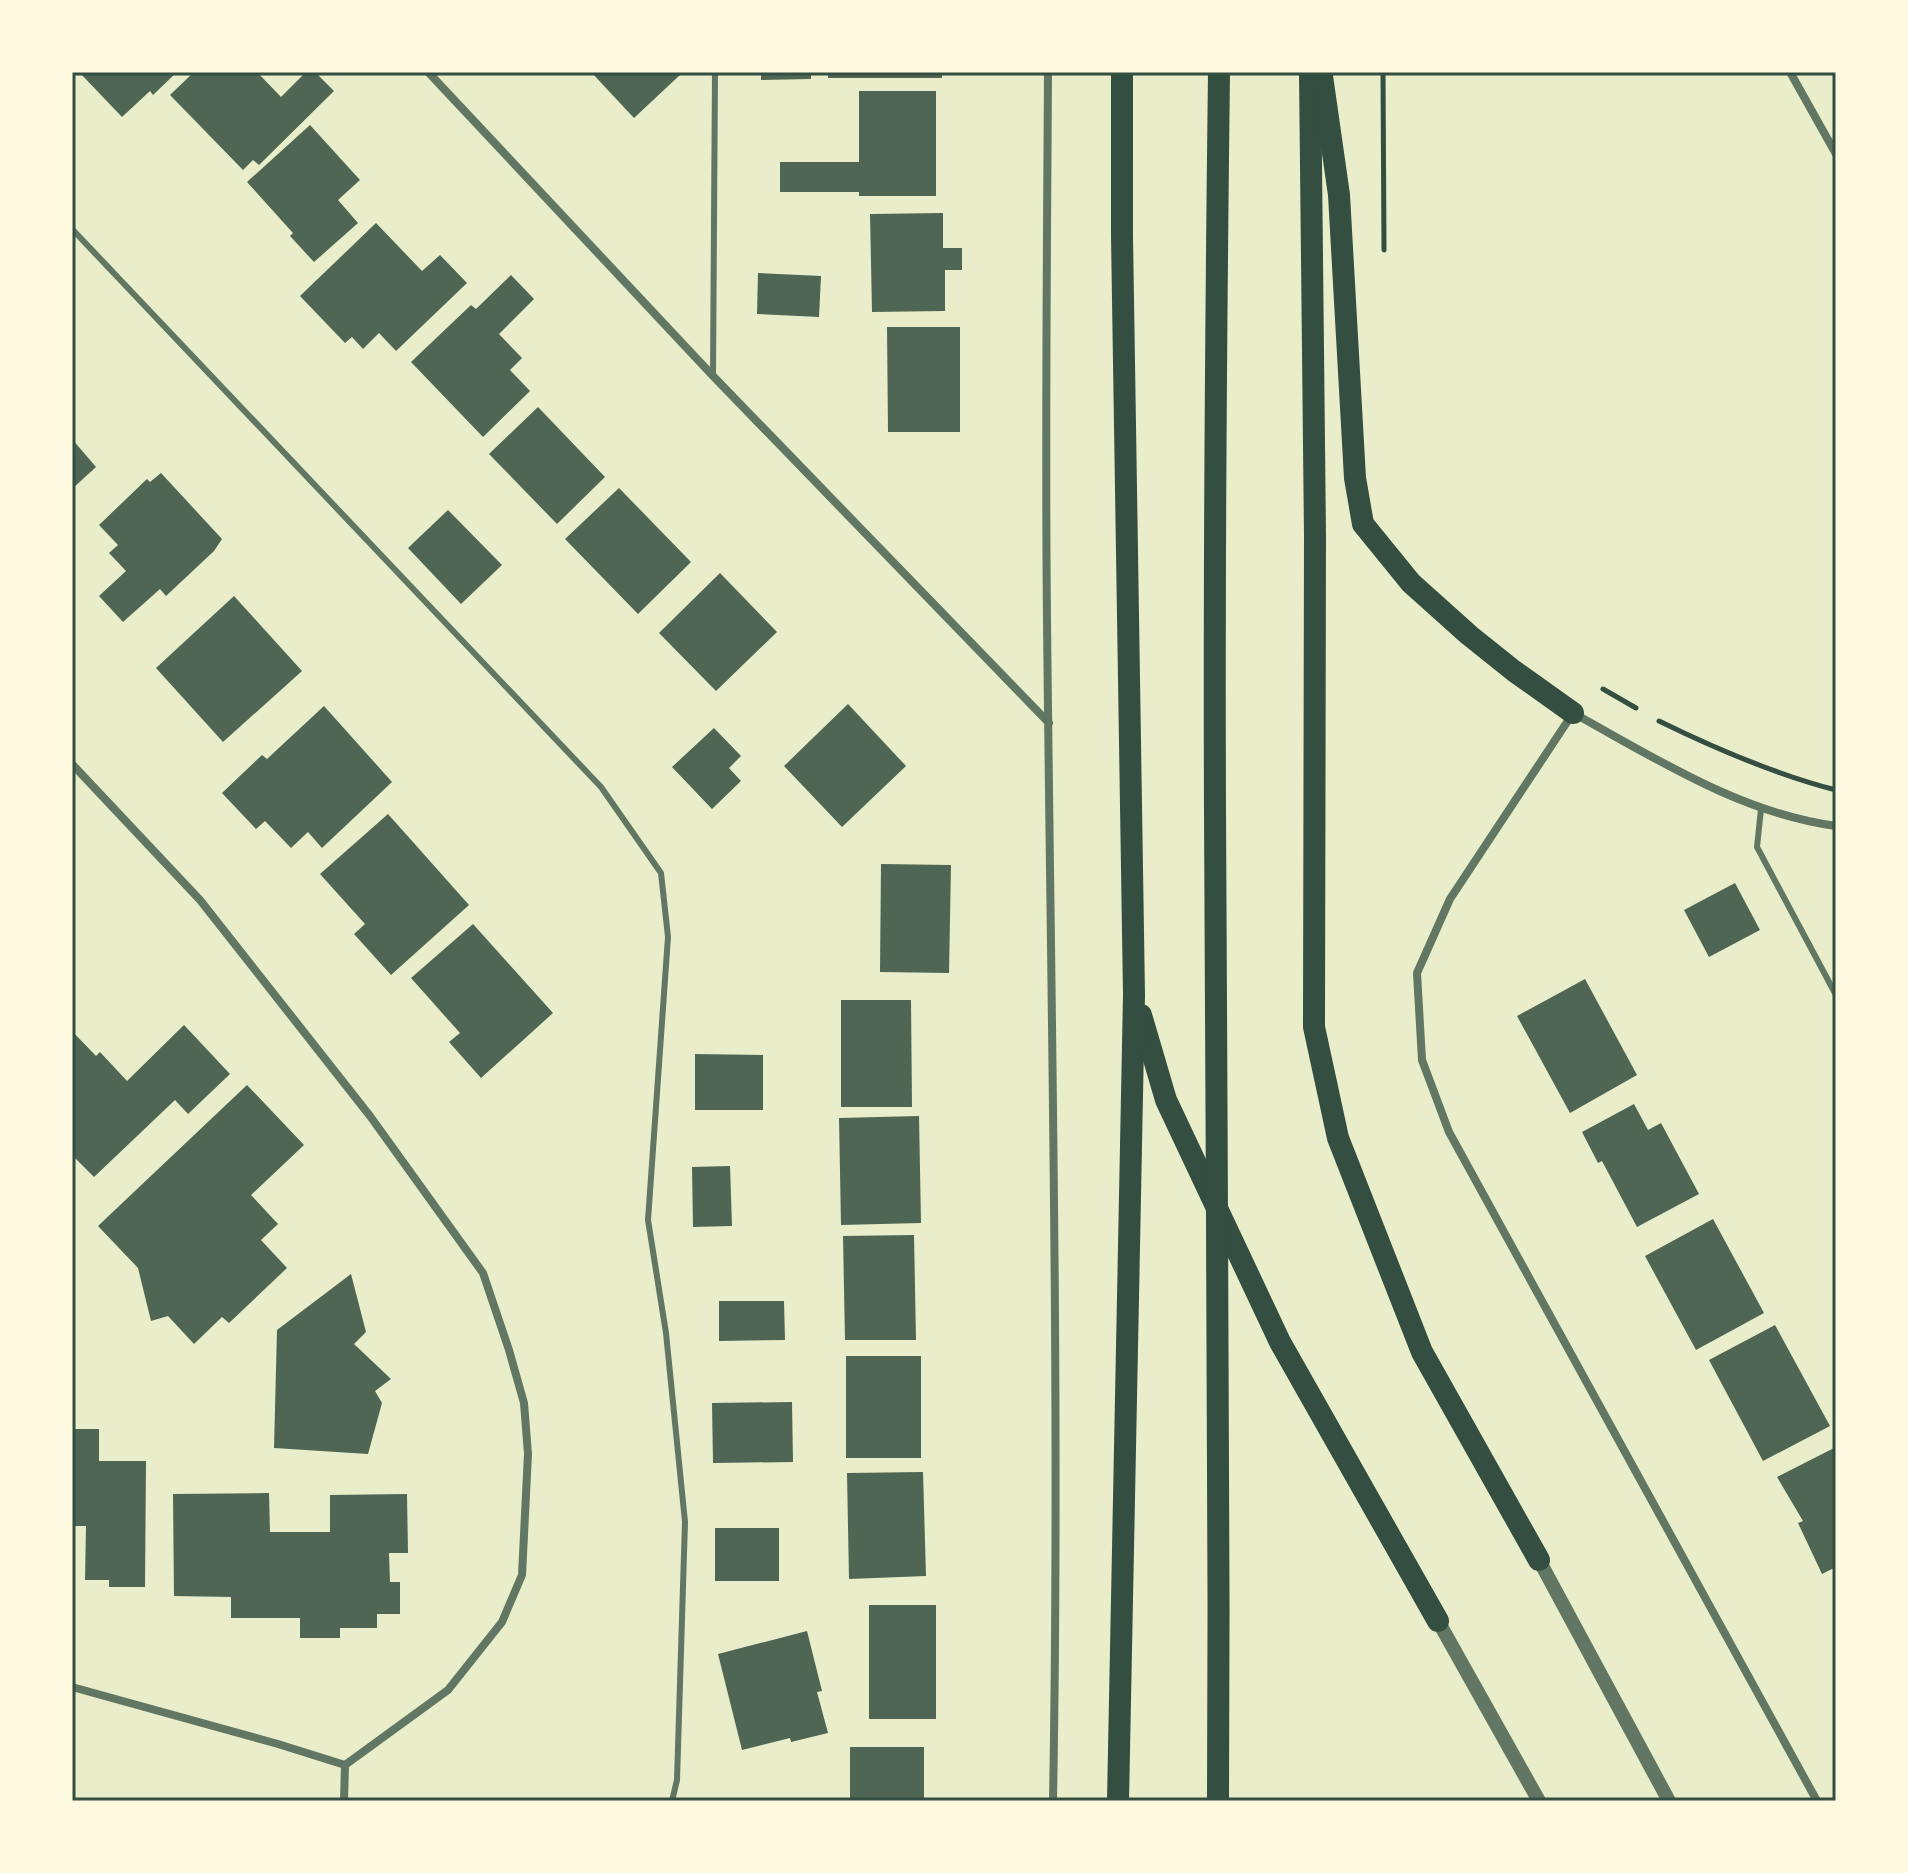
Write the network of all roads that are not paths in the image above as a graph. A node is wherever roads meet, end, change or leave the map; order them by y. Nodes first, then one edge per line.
1 (428, 72) edge
2 (715, 72) edge
3 (1048, 72) edge
4 (1122, 72) edge
5 (1219, 72) edge
6 (1310, 72) edge
7 (1322, 72) edge
8 (1790, 72) edge
9 (1836, 154) edge
10 (72, 229) edge
11 (713, 376) junction
12 (1573, 713) junction
13 (1050, 723) junction
14 (72, 764) edge
15 (1761, 809) junction
16 (1836, 826) edge
17 (1134, 995) junction
18 (1836, 995) edge
19 (1539, 1560) joint
20 (1438, 1621) joint
21 (72, 1687) edge
22 (345, 1765) junction
23 (344, 1801) edge
24 (672, 1801) edge
25 (1053, 1801) edge
26 (1118, 1801) edge
27 (1218, 1801) edge
28 (1539, 1801) edge
29 (1669, 1801) edge
30 (1817, 1801) edge

1 - 11 street
2 - 11 lane
3 - 13 street
4 - 17 highway
5 - 27 highway
6 - 19 highway
7 - 12 highway
8 - 9 street
10 - 24 lane
11 - 13 street
12 - 15 street
12 - 30 street
13 - 25 street
14 - 22 street
15 - 16 street
15 - 18 lane
17 - 20 highway
17 - 26 highway
19 - 29 street
20 - 28 street
21 - 22 street
22 - 23 street

